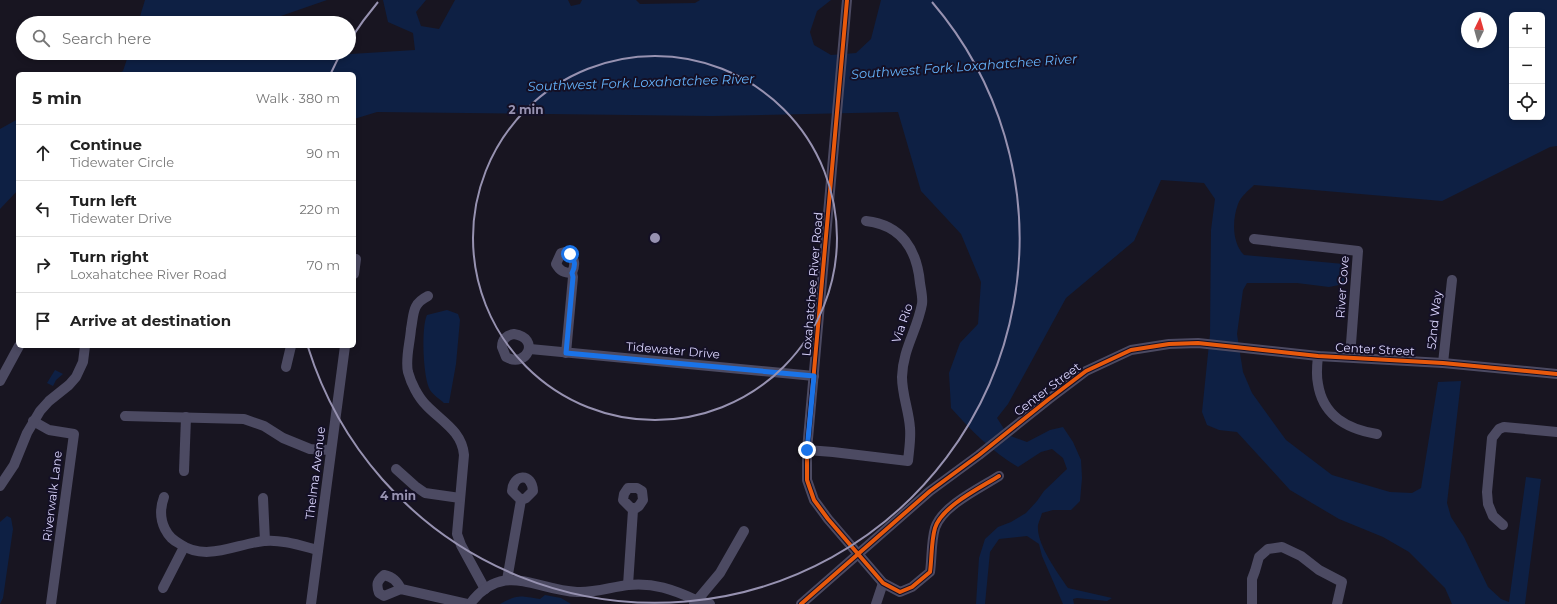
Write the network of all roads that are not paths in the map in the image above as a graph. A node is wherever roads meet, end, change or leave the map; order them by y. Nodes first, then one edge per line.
1 (847, 0) edge
2 (866, 221) dead end
3 (1254, 239) dead end
4 (572, 273) dead end
5 (1452, 280) dead end
6 (428, 296) dead end
7 (18, 348) edge
8 (85, 348) edge
9 (291, 348) edge
10 (345, 348) edge
11 (530, 349) dead end
12 (566, 353) junction
13 (1318, 356) junction
14 (1350, 357) junction
15 (1443, 363) junction
16 (286, 367) dead end
17 (1557, 374) edge
18 (814, 376) junction
19 (0, 381) edge
20 (125, 416) dead end
21 (186, 417) junction
22 (33, 421) junction
23 (1557, 432) edge
24 (1376, 434) dead end
25 (331, 450) junction
26 (807, 450) junction
27 (396, 469) dead end
28 (184, 471) dead end
29 (999, 476) dead end
30 (0, 486) edge
31 (164, 497) dead end
32 (263, 498) dead end
33 (460, 498) junction
34 (520, 500) dead end
35 (633, 510) dead end
36 (1503, 525) dead end
37 (744, 531) dead end
38 (264, 541) junction
39 (184, 547) junction
40 (318, 550) junction
41 (857, 554) junction
42 (507, 580) junction
43 (883, 583) junction
44 (628, 585) junction
45 (163, 588) dead end
46 (485, 588) junction
47 (401, 589) dead end
48 (697, 603) edge
49 (52, 604) edge
50 (311, 604) edge
51 (467, 604) edge
52 (470, 604) edge
53 (710, 604) edge
54 (801, 604) edge
55 (876, 604) edge
56 (1252, 604) edge
57 (1337, 604) edge

1 - 18 street, Loxahatchee River Road
2 - 26 street, Via Rio
3 - 14 street, River Cove
4 - 12 street
5 - 15 street, 52nd Way
6 - 33 street
7 - 19 street
8 - 22 street
9 - 16 street
10 - 25 street, Thelma Avenue
11 - 12 street, Tidewater Drive
12 - 18 street, Tidewater Drive
13 - 14 street, Center Street
13 - 24 street
13 - 41 street, Center Street
14 - 15 street, Center Street
15 - 17 street, Center Street
18 - 26 street, Loxahatchee River Road
20 - 21 street
21 - 25 street
21 - 28 street
22 - 30 street
22 - 49 street, Riverwalk Lane
23 - 36 street
25 - 40 street, Thelma Avenue
26 - 41 street, Loxahatchee River Road
27 - 33 street
29 - 43 street
31 - 39 street
32 - 38 street
33 - 46 street
34 - 42 street
35 - 44 street
37 - 48 street
38 - 39 street
38 - 40 street
39 - 45 street
40 - 50 street, Thelma Avenue
41 - 43 street, Loxahatchee River Road
41 - 54 street, Center Street
42 - 44 street
42 - 46 street
43 - 55 street
44 - 48 street
46 - 52 street
47 - 51 street
48 - 53 street
56 - 57 street

